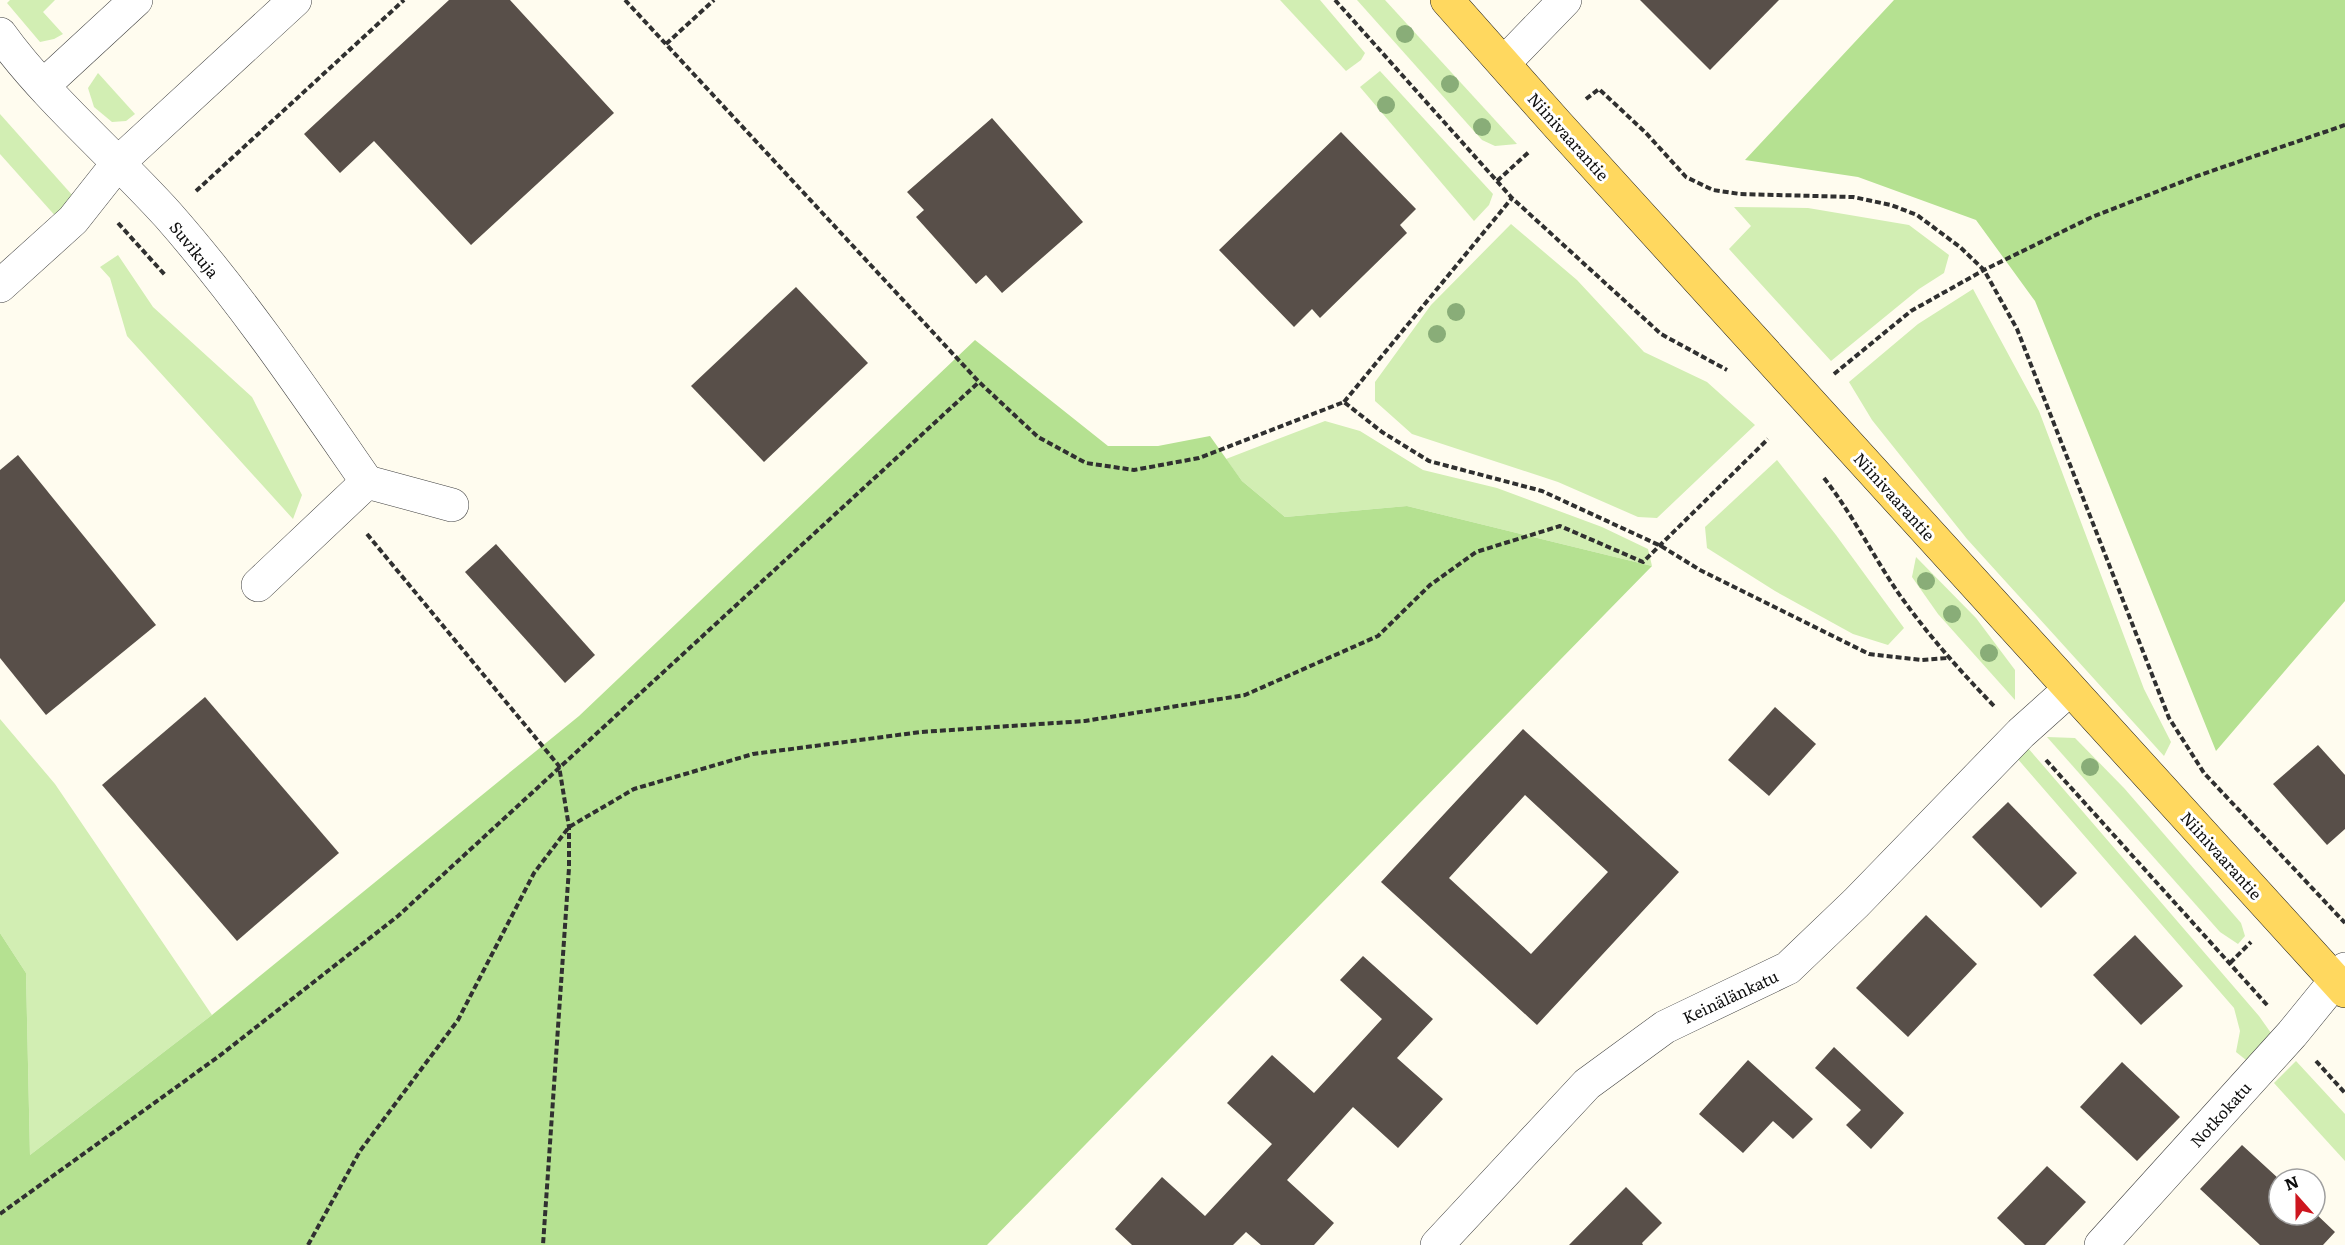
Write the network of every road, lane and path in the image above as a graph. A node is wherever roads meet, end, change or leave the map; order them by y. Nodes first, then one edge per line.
1 (136, 0) edge
2 (295, 0) edge
3 (404, 0) edge
4 (625, 0) edge
5 (714, 0) edge
6 (1335, 0) edge
7 (1447, 0) edge
8 (1564, 0) edge
9 (0, 34) edge
10 (666, 44) junction
11 (1504, 63) junction
12 (44, 85) junction
13 (1557, 124) junction
14 (2345, 125) edge
15 (118, 163) junction
16 (1497, 181) junction
17 (1512, 198) junction
18 (168, 216) junction
19 (137, 243) dead end
20 (1984, 270) junction
21 (0, 286) edge
22 (1832, 375) dead end
23 (1735, 378) dead end
24 (979, 382) junction
25 (1344, 402) junction
26 (1768, 439) dead end
27 (1822, 475) dead end
28 (367, 482) junction
29 (453, 505) dead end
30 (344, 506) junction
31 (1661, 546) junction
32 (258, 585) dead end
33 (1948, 658) junction
34 (2070, 689) junction
35 (2021, 733) junction
36 (559, 766) junction
37 (569, 827) junction
38 (2345, 923) edge
39 (2342, 980) edge
40 (2292, 1034) junction
41 (2345, 1093) edge
42 (0, 1214) edge
43 (308, 1245) edge
44 (543, 1245) edge
45 (1437, 1245) edge
46 (2101, 1245) edge

1 - 12 street
2 - 15 street
3 - 18 path
4 - 10 path
5 - 10 path
6 - 16 path
7 - 11 main road, Niinivaarantie
8 - 11 street
9 - 12 street, Suvikuja
10 - 24 path
11 - 13 main road, Niinivaarantie
12 - 15 street, Suvikuja
13 - 16 path
13 - 20 path
13 - 34 main road, Niinivaarantie
14 - 20 path
15 - 18 street, Suvikuja
15 - 21 street
16 - 17 path
17 - 23 path
17 - 25 path
18 - 19 path
18 - 28 street, Suvikuja
20 - 22 path
20 - 38 path
24 - 25 path
24 - 36 path
25 - 31 path
26 - 31 path
27 - 33 path
28 - 29 street
28 - 30 street
30 - 32 street
30 - 36 path
31 - 33 path
31 - 37 path
33 - 35 path
34 - 35 street, Keinälänkatu
34 - 39 main road, Niinivaarantie
35 - 40 path
35 - 45 street, Keinälänkatu
36 - 37 path
36 - 42 path
37 - 43 path
37 - 44 path
39 - 40 street, Notkokatu
40 - 41 path
40 - 46 street, Notkokatu

